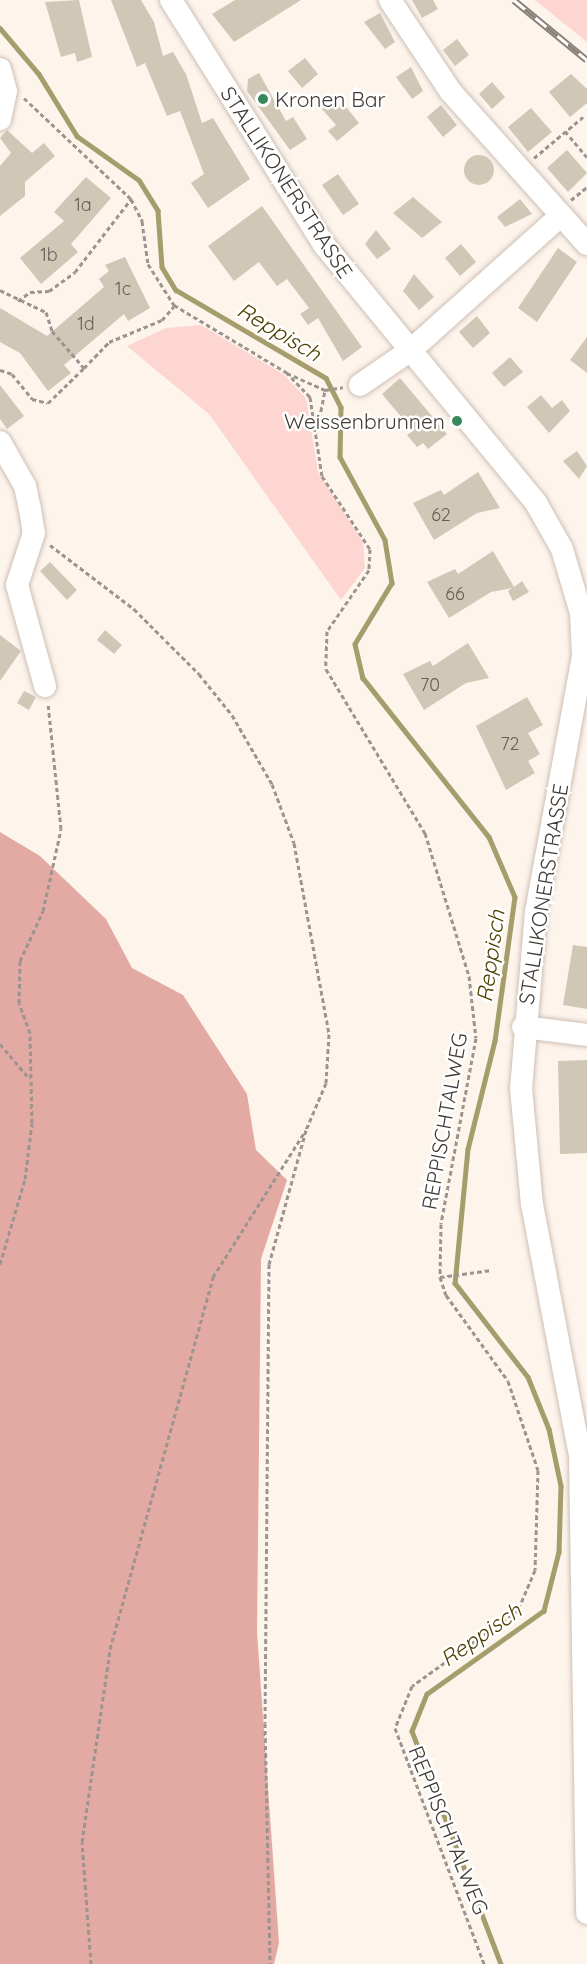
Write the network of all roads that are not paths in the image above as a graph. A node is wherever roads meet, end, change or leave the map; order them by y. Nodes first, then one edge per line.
1 (171, 0) edge
2 (390, 0) edge
3 (0, 69) edge
4 (0, 119) edge
5 (559, 217) junction
6 (587, 244) edge
7 (411, 350) junction
8 (356, 386) road end
9 (0, 442) edge
10 (578, 570) edge
11 (45, 686) road end
12 (524, 1027) junction
13 (587, 1035) edge
14 (587, 1913) edge

1 - 7 street, STALLIKONERSTRASSE
2 - 5 street
3 - 4 street
5 - 6 street
5 - 7 street
7 - 8 street
7 - 10 street, STALLIKONERSTRASSE
9 - 11 street
10 - 12 street, STALLIKONERSTRASSE
12 - 13 street
12 - 14 street, STALLIKONERSTRASSE

